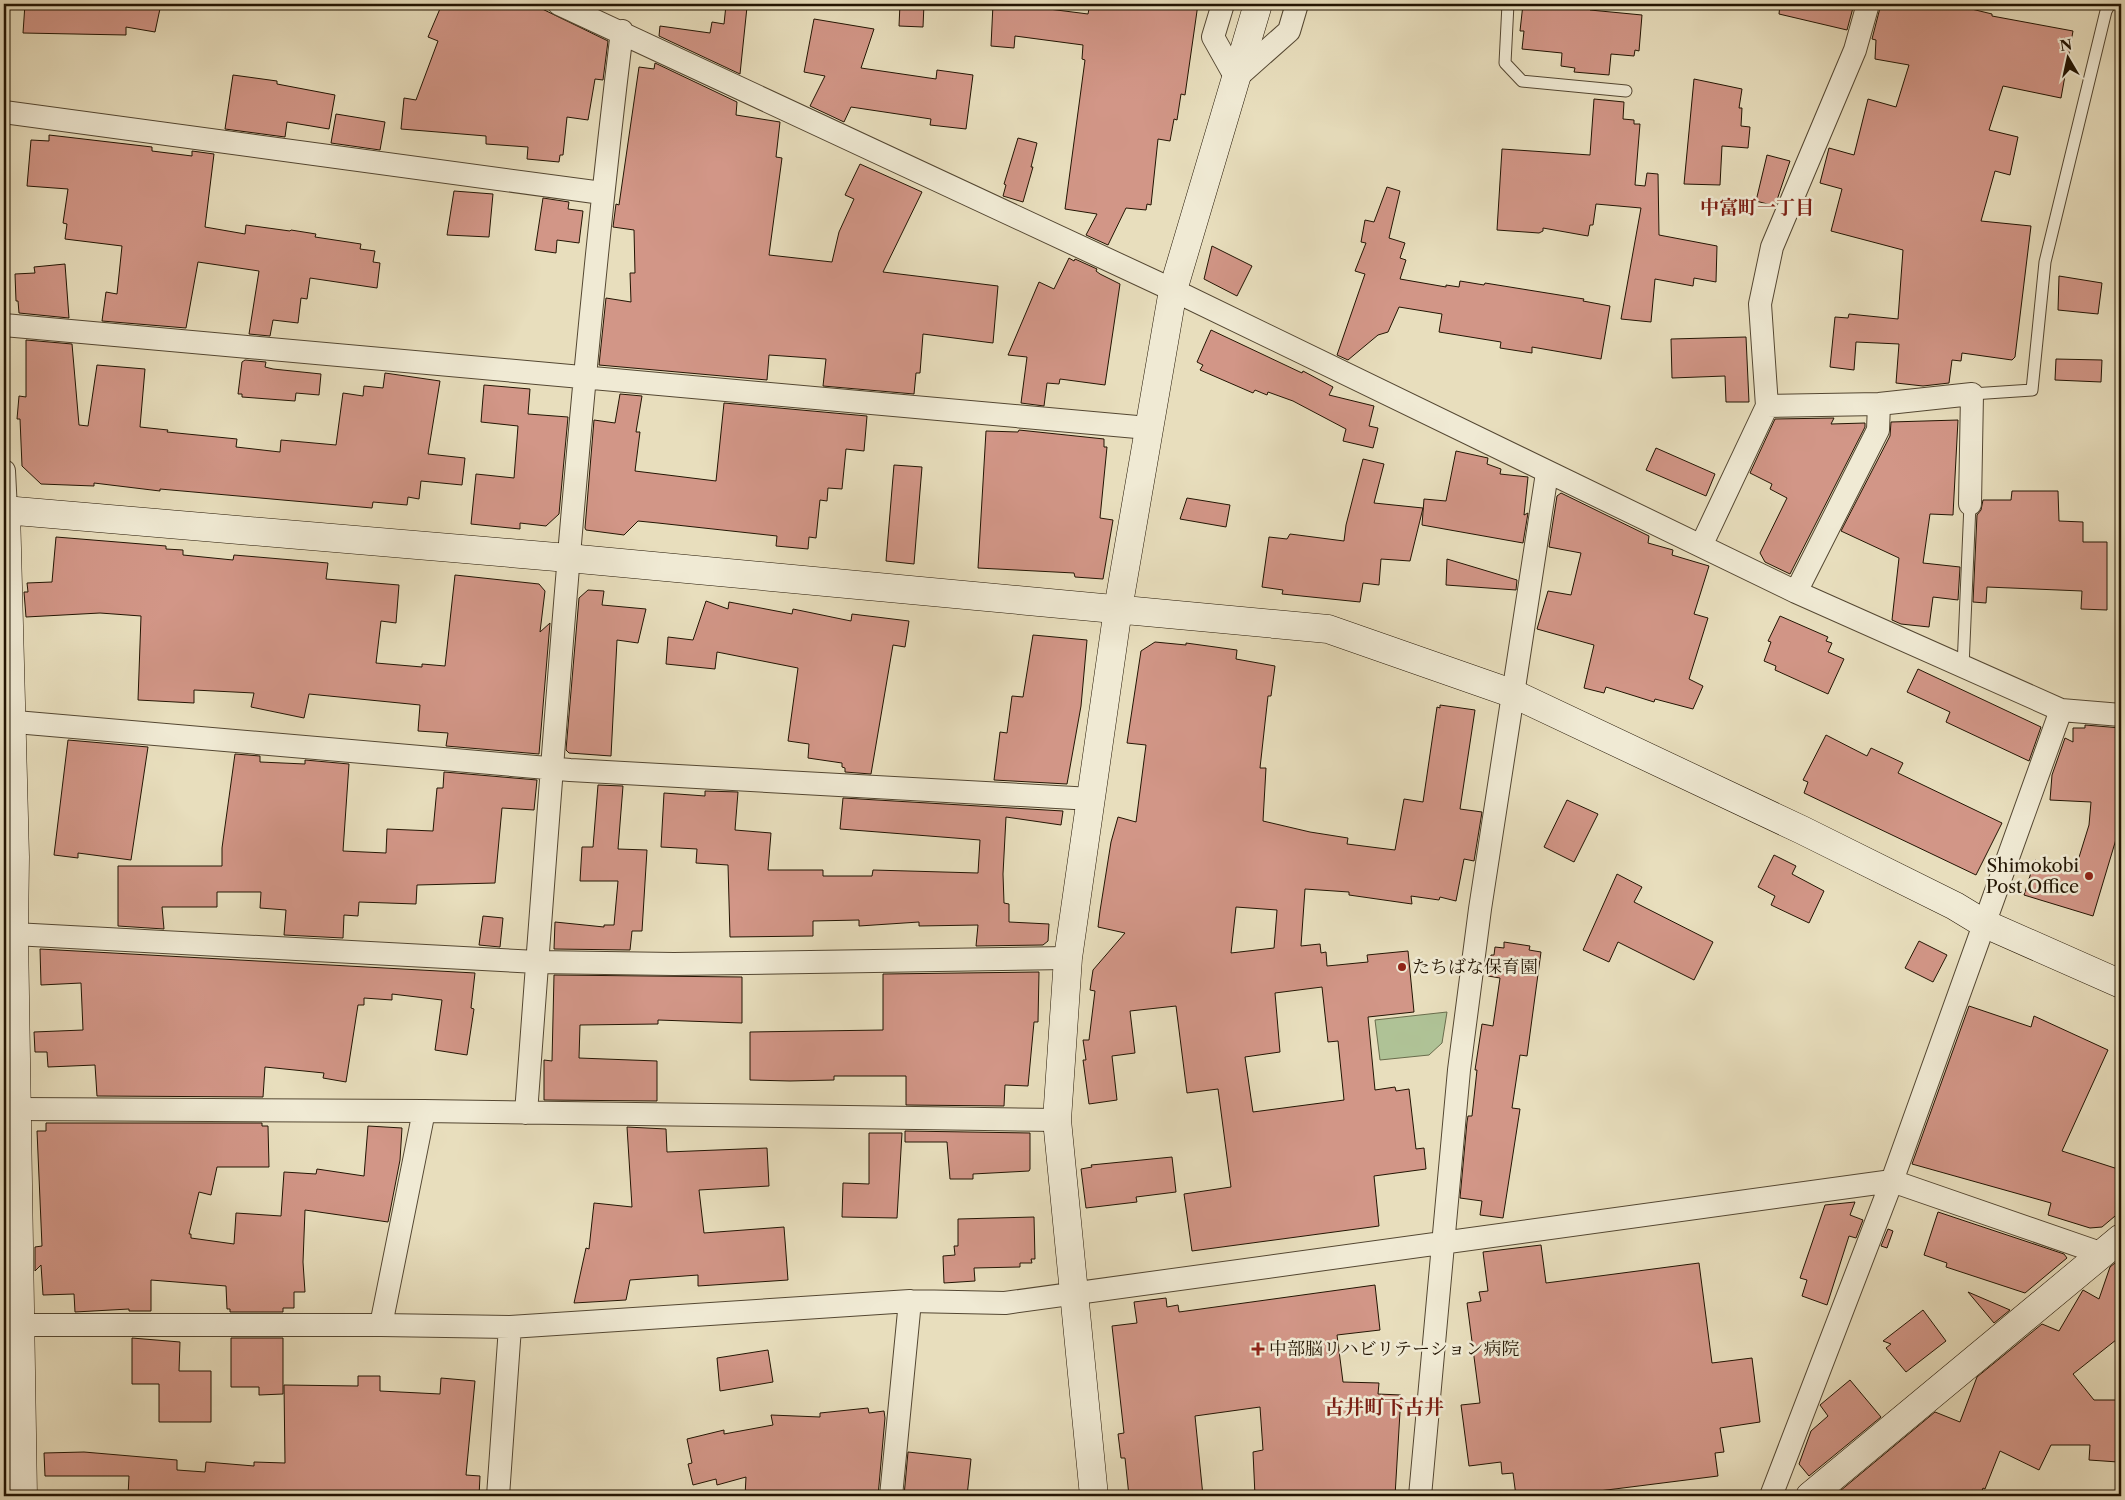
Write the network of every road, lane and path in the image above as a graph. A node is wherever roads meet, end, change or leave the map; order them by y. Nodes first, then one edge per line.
1 (559, 4) edge
2 (1222, 4) edge
3 (1258, 4) edge
4 (1297, 4) edge
5 (1508, 4) edge
6 (1868, 4) edge
7 (2110, 4) edge
8 (582, 9) edge
9 (622, 31) junction
10 (1236, 78) junction
11 (1626, 91) dead end
12 (4, 112) edge
13 (602, 193) junction
14 (1173, 290) junction
15 (4, 325) edge
16 (585, 377) junction
17 (1972, 394) junction
18 (1879, 404) junction
19 (1767, 406) junction
20 (1148, 428) junction
21 (4, 471) edge
22 (1547, 473) junction
23 (1970, 504) joint
24 (5, 510) edge
25 (1701, 546) junction
26 (568, 558) junction
27 (1796, 592) junction
28 (1118, 609) junction
29 (1963, 667) junction
30 (1514, 694) junction
31 (2061, 710) junction
32 (2121, 715) edge
33 (7, 722) edge
34 (552, 768) junction
35 (1092, 799) junction
36 (9, 857) edge
37 (1983, 923) junction
38 (14, 934) junction
39 (1068, 958) junction
40 (537, 962) junction
41 (2121, 984) edge
42 (17, 1109) junction
43 (424, 1111) junction
44 (526, 1113) junction
45 (1057, 1120) junction
46 (1892, 1181) junction
47 (1442, 1243) junction
48 (2112, 1246) edge
49 (1073, 1294) junction
50 (910, 1302) junction
51 (12, 1325) edge
52 (382, 1325) junction
53 (510, 1327) junction
54 (23, 1496) edge
55 (498, 1496) edge
56 (891, 1496) edge
57 (1094, 1496) edge
58 (1420, 1496) edge
59 (1771, 1496) edge
60 (1810, 1496) edge

1 - 8 street
2 - 10 street
3 - 10 street
4 - 10 street
5 - 11 lane
6 - 19 street
7 - 17 lane
8 - 9 street
9 - 13 street
9 - 14 street
10 - 14 street
12 - 13 street
13 - 16 street
14 - 20 street
14 - 22 street
15 - 16 street
16 - 20 street
16 - 26 street
17 - 18 street
17 - 23 street
18 - 19 street
18 - 27 street
19 - 25 street
20 - 28 street
21 - 24 street
22 - 25 street
22 - 30 street
23 - 29 lane
24 - 26 street
24 - 33 street
25 - 27 street
26 - 28 street
26 - 34 street
27 - 29 street
28 - 30 street
28 - 35 street
29 - 31 street
30 - 37 street
30 - 47 street
31 - 32 street
31 - 37 street
33 - 34 street
33 - 36 street
34 - 35 street
34 - 40 street
35 - 39 street
36 - 38 street
37 - 41 street
37 - 46 street
38 - 40 street
38 - 42 street
39 - 40 street
39 - 45 street
40 - 44 street
42 - 43 street
42 - 51 street
43 - 44 street
43 - 52 street
44 - 45 street
45 - 49 street
46 - 47 street
46 - 48 street
46 - 59 street
47 - 49 street
47 - 58 street
48 - 60 street
49 - 50 street
49 - 57 street
50 - 53 street
50 - 56 street
51 - 52 street
51 - 54 street
52 - 53 street
53 - 55 street

